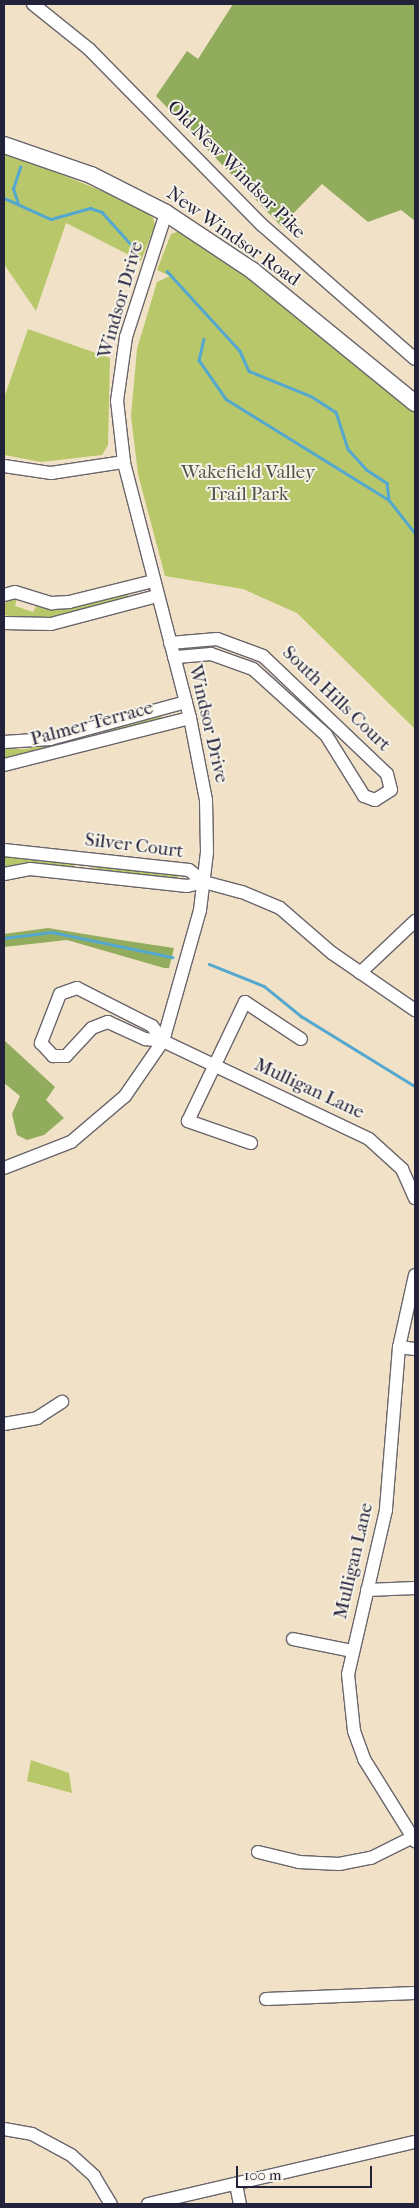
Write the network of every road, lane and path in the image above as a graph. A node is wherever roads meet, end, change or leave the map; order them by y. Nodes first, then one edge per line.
1 (33, 4) edge
2 (4, 145) edge
3 (166, 213) junction
4 (415, 359) edge
5 (415, 403) edge
6 (124, 462) junction
7 (4, 466) edge
8 (153, 581) junction
9 (4, 595) edge
10 (157, 596) junction
11 (4, 623) edge
12 (170, 643) junction
13 (174, 657) junction
14 (186, 702) junction
15 (190, 718) junction
16 (4, 742) edge
17 (4, 765) edge
18 (4, 850) edge
19 (4, 874) edge
20 (204, 882) junction
21 (415, 921) edge
22 (360, 973) junction
23 (415, 1010) edge
24 (301, 1039) dead end
25 (163, 1041) junction
26 (216, 1067) junction
27 (251, 1143) dead end
28 (4, 1168) edge
29 (415, 1198) edge
30 (415, 1275) edge
31 (399, 1347) junction
32 (415, 1349) edge
33 (62, 1402) dead end
34 (4, 1424) edge
35 (415, 1588) edge
36 (367, 1590) junction
37 (293, 1639) dead end
38 (352, 1651) junction
39 (415, 1838) edge
40 (258, 1852) dead end
41 (415, 1993) edge
42 (266, 1999) dead end
43 (4, 2130) edge
44 (415, 2142) edge
45 (236, 2184) junction
46 (111, 2204) edge
47 (148, 2204) edge
48 (240, 2204) edge

1 - 4 street, Old New Windsor Pike
2 - 3 main road, New Windsor Road
3 - 5 main road, New Windsor Road
3 - 6 street, Windsor Drive
6 - 7 street
6 - 8 street, Windsor Drive
8 - 9 street
8 - 10 street, Windsor Drive
10 - 11 street
10 - 12 street, Windsor Drive
12 - 13 street, Windsor Drive
12 - 13 street, South Hills Court
13 - 14 street, Windsor Drive
14 - 15 street, Windsor Drive
14 - 16 street, Palmer Terrace
15 - 17 street, Palmer Terrace
15 - 20 street, Windsor Drive
18 - 20 street, Silver Court
19 - 20 street, Silver Court
20 - 22 street
20 - 25 street, Windsor Drive
21 - 22 street
22 - 23 street
24 - 26 street
25 - 25 street
25 - 26 street, Mulligan Lane
25 - 28 street, Windsor Drive
26 - 27 street
26 - 29 street, Mulligan Lane
30 - 31 street, Mulligan Lane
31 - 32 street
31 - 36 street, Mulligan Lane
33 - 34 street
35 - 36 street
36 - 38 street, Mulligan Lane
37 - 38 street
38 - 39 street, Mulligan Lane
39 - 40 street
41 - 42 street
43 - 46 street
44 - 45 street
45 - 47 street
45 - 48 street

